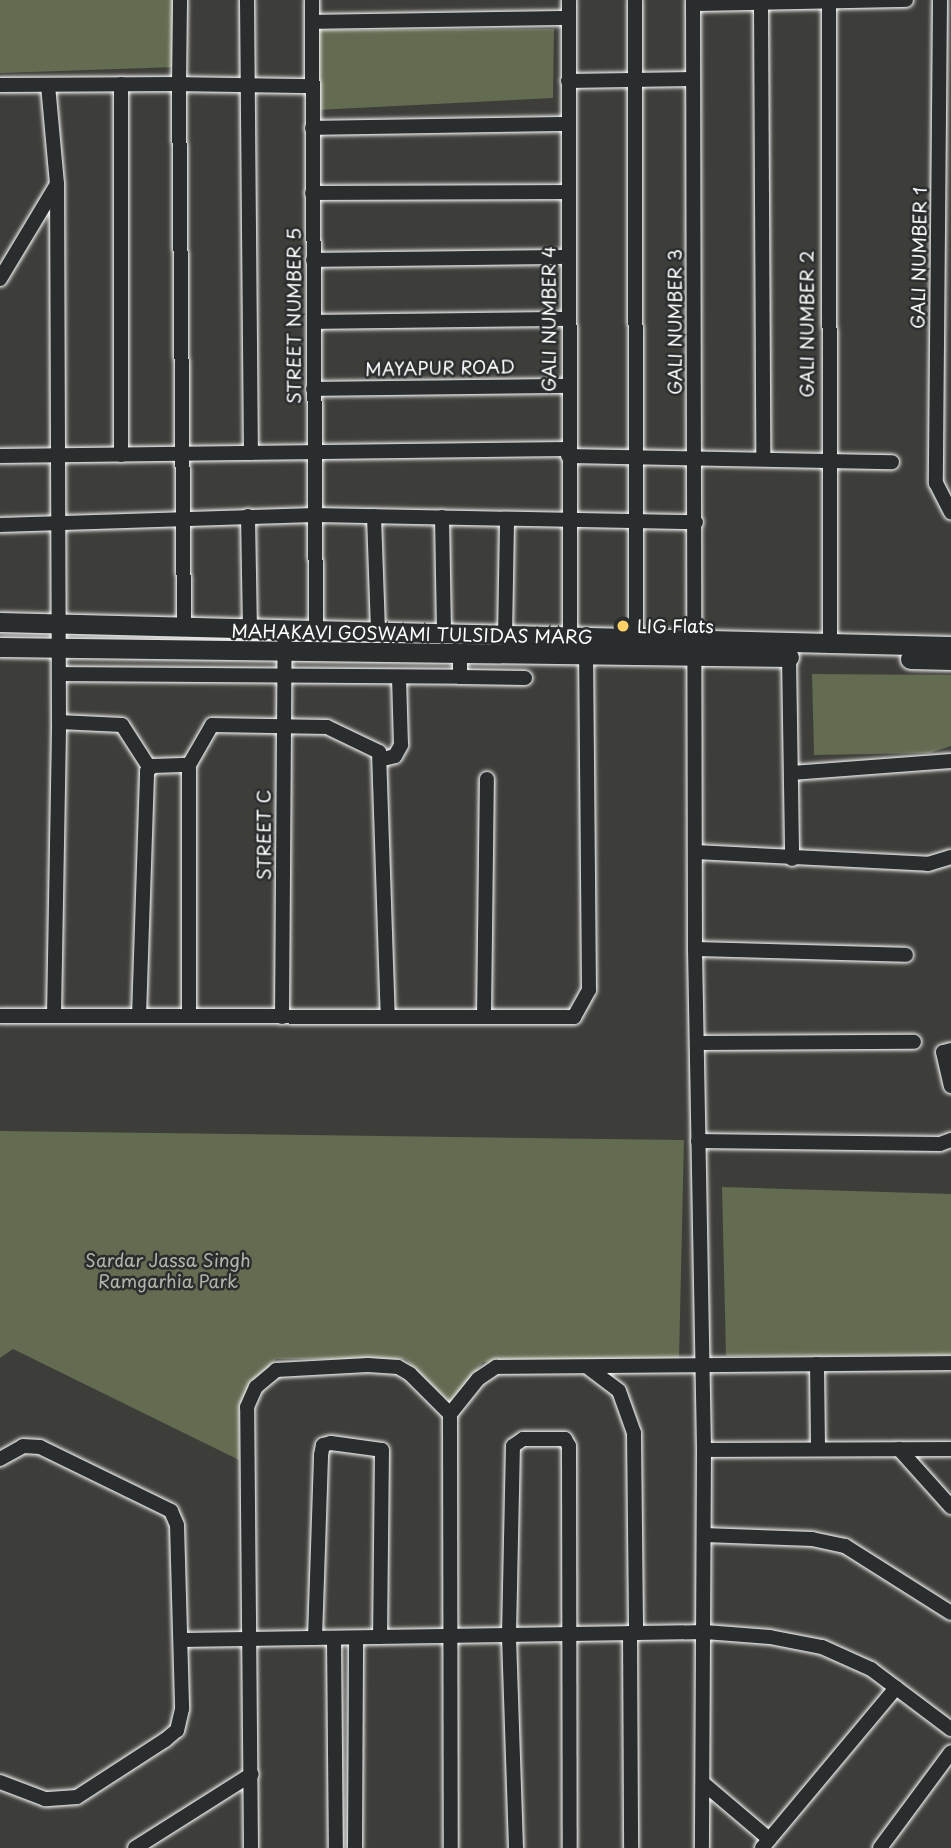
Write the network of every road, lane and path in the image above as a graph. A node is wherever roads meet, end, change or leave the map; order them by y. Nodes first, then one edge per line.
1 (180, 0) edge
2 (247, 0) edge
3 (312, 0) edge
4 (569, 0) edge
5 (635, 0) edge
6 (906, 0) edge
7 (940, 0) edge
8 (693, 2) edge
9 (829, 3) junction
10 (761, 6) junction
11 (569, 18) junction
12 (312, 22) junction
13 (693, 79) junction
14 (635, 80) junction
15 (568, 81) junction
16 (121, 84) junction
17 (179, 84) junction
18 (0, 85) edge
19 (48, 85) junction
20 (248, 85) junction
21 (309, 86) junction
22 (569, 124) junction
23 (312, 128) junction
24 (57, 184) junction
25 (569, 192) junction
26 (312, 193) junction
27 (945, 223) edge
28 (569, 257) junction
29 (313, 260) junction
30 (0, 279) edge
31 (567, 319) junction
32 (314, 322) junction
33 (568, 386) junction
34 (313, 389) junction
35 (944, 423) edge
36 (315, 452) junction
37 (568, 452) junction
38 (250, 453) junction
39 (57, 455) junction
40 (121, 455) junction
41 (183, 455) junction
42 (638, 456) junction
43 (695, 456) junction
44 (0, 457) edge
45 (763, 458) junction
46 (826, 460) junction
47 (892, 462) dead end
48 (943, 474) edge
49 (951, 512) edge
50 (315, 515) junction
51 (248, 516) junction
52 (374, 516) junction
53 (184, 517) junction
54 (442, 517) junction
55 (507, 520) junction
56 (568, 521) junction
57 (637, 521) junction
58 (696, 522) junction
59 (57, 523) junction
60 (0, 524) edge
61 (0, 622) edge
62 (58, 625) junction
63 (184, 628) junction
64 (250, 630) junction
65 (285, 631) junction
66 (316, 632) junction
67 (377, 634) junction
68 (444, 635) junction
69 (505, 637) junction
70 (570, 639) junction
71 (636, 640) junction
72 (830, 646) junction
73 (951, 646) edge
74 (0, 647) edge
75 (697, 648) junction
76 (59, 649) junction
77 (284, 653) junction
78 (460, 654) junction
79 (586, 656) junction
80 (789, 657) junction
81 (951, 660) edge
82 (59, 674) junction
83 (284, 677) junction
84 (399, 677) junction
85 (460, 677) junction
86 (525, 678) dead end
87 (60, 722) junction
88 (284, 725) junction
89 (383, 759) junction
90 (951, 761) edge
91 (189, 765) junction
92 (149, 768) junction
93 (792, 774) junction
94 (487, 779) dead end
95 (695, 852) junction
96 (951, 857) edge
97 (792, 859) junction
98 (695, 949) junction
99 (906, 955) dead end
100 (0, 1016) edge
101 (54, 1016) junction
102 (139, 1016) junction
103 (189, 1016) junction
104 (282, 1017) junction
105 (388, 1017) junction
106 (484, 1017) junction
107 (914, 1042) dead end
108 (697, 1043) junction
109 (951, 1049) edge
110 (951, 1086) edge
111 (951, 1140) edge
112 (698, 1141) junction
113 (951, 1363) edge
114 (703, 1364) junction
115 (817, 1364) junction
116 (590, 1369) junction
117 (450, 1414) junction
118 (899, 1449) junction
119 (951, 1449) edge
120 (704, 1450) junction
121 (818, 1450) junction
122 (0, 1459) edge
123 (951, 1507) edge
124 (704, 1535) junction
125 (951, 1613) edge
126 (705, 1632) junction
127 (633, 1633) junction
128 (569, 1634) junction
129 (509, 1635) junction
130 (448, 1636) junction
131 (380, 1637) junction
132 (314, 1638) junction
133 (334, 1638) junction
134 (356, 1638) junction
135 (250, 1639) junction
136 (181, 1640) junction
137 (896, 1688) junction
138 (951, 1730) edge
139 (951, 1752) edge
140 (251, 1774) junction
141 (0, 1782) edge
142 (703, 1783) junction
143 (766, 1843) edge
144 (135, 1848) edge
145 (251, 1848) edge
146 (336, 1848) edge
147 (355, 1848) edge
148 (451, 1848) edge
149 (516, 1848) edge
150 (570, 1848) edge
151 (631, 1848) edge
152 (702, 1848) edge
153 (880, 1848) edge

1 - 17 street
2 - 20 street
3 - 12 street, STREET NUMBER 5
4 - 11 street, GALI NUMBER 4
5 - 14 street
6 - 9 street
7 - 27 street, GALI NUMBER 1
8 - 10 street
8 - 13 street, GALI NUMBER 3
9 - 10 street
9 - 46 street, GALI NUMBER 2
10 - 45 street
11 - 12 street
11 - 15 street, GALI NUMBER 4
12 - 21 street, STREET NUMBER 5
13 - 14 street
13 - 43 street, GALI NUMBER 3
14 - 15 street
14 - 42 street
15 - 22 street, GALI NUMBER 4
16 - 17 street
16 - 19 street
16 - 40 street
17 - 20 street
17 - 41 street
18 - 19 street
19 - 24 street
20 - 21 street
20 - 38 street
21 - 23 street, STREET NUMBER 5
22 - 23 street
22 - 25 street, GALI NUMBER 4
23 - 26 street, STREET NUMBER 5
24 - 30 street
24 - 39 street
25 - 26 street
25 - 28 street, GALI NUMBER 4
26 - 29 street, STREET NUMBER 5
27 - 35 street, GALI NUMBER 1
28 - 29 street
28 - 31 street, GALI NUMBER 4
29 - 32 street, STREET NUMBER 5
31 - 32 street
31 - 33 street, GALI NUMBER 4
32 - 34 street, STREET NUMBER 5
33 - 34 street, MAYAPUR ROAD
33 - 37 street, GALI NUMBER 4
34 - 36 street, STREET NUMBER 5
35 - 48 street, GALI NUMBER 1
36 - 37 street
36 - 38 street
36 - 50 street, STREET NUMBER 5
37 - 42 street
37 - 56 street, GALI NUMBER 4
38 - 41 street
39 - 40 street
39 - 44 street
39 - 59 street
40 - 41 street
41 - 53 street
42 - 43 street
42 - 57 street
43 - 45 street
43 - 58 street, GALI NUMBER 3
45 - 46 street
46 - 47 street
46 - 72 street, GALI NUMBER 2
48 - 49 street, GALI NUMBER 1
50 - 51 street
50 - 52 street
50 - 66 street, STREET NUMBER 5
51 - 53 street
51 - 64 street
52 - 54 street
52 - 67 street
53 - 59 street
53 - 63 street
54 - 55 street
54 - 68 street
55 - 56 street
55 - 69 street
56 - 57 street
56 - 70 street, GALI NUMBER 4
57 - 58 street
57 - 71 street
58 - 75 street, GALI NUMBER 3
59 - 60 street
59 - 62 street
61 - 62 street, MAHAKAVI GOSWAMI TULSIDAS MARG
62 - 63 street, MAHAKAVI GOSWAMI TULSIDAS MARG
62 - 76 street
63 - 64 street, MAHAKAVI GOSWAMI TULSIDAS MARG
64 - 65 street, MAHAKAVI GOSWAMI TULSIDAS MARG
65 - 66 street, MAHAKAVI GOSWAMI TULSIDAS MARG
65 - 77 street, STREET C
66 - 67 street, MAHAKAVI GOSWAMI TULSIDAS MARG
67 - 68 street, MAHAKAVI GOSWAMI TULSIDAS MARG
68 - 69 street, MAHAKAVI GOSWAMI TULSIDAS MARG
69 - 70 street, MAHAKAVI GOSWAMI TULSIDAS MARG
70 - 71 street, MAHAKAVI GOSWAMI TULSIDAS MARG
71 - 75 street, MAHAKAVI GOSWAMI TULSIDAS MARG
72 - 73 street, MAHAKAVI GOSWAMI TULSIDAS MARG
72 - 75 street, MAHAKAVI GOSWAMI TULSIDAS MARG
74 - 76 street, MAHAKAVI GOSWAMI TULSIDAS MARG
75 - 79 street, MAHAKAVI GOSWAMI TULSIDAS MARG
75 - 80 street, MAHAKAVI GOSWAMI TULSIDAS MARG
75 - 95 street, GALI NUMBER 3
76 - 77 street, MAHAKAVI GOSWAMI TULSIDAS MARG
76 - 82 street
77 - 78 street, MAHAKAVI GOSWAMI TULSIDAS MARG
77 - 83 street, STREET C
78 - 79 street, MAHAKAVI GOSWAMI TULSIDAS MARG
78 - 85 street
79 - 106 street
80 - 81 street, MAHAKAVI GOSWAMI TULSIDAS MARG
80 - 93 street
82 - 83 street
82 - 87 street
83 - 84 street
83 - 88 street, STREET C
84 - 85 street
84 - 89 street
85 - 86 street
87 - 92 street
87 - 101 street
88 - 89 street
88 - 91 street
88 - 104 street, STREET C
89 - 105 street
90 - 93 street
91 - 92 street
91 - 103 street
92 - 102 street
93 - 97 street
94 - 106 street
95 - 97 street
95 - 98 street, GALI NUMBER 3
96 - 97 street
98 - 99 street
98 - 108 street, GALI NUMBER 3
100 - 101 street
101 - 102 street
102 - 103 street
103 - 104 street
104 - 105 street
105 - 106 street
107 - 108 street
108 - 112 street, GALI NUMBER 3
109 - 110 street
111 - 112 street
112 - 114 street, GALI NUMBER 3
113 - 115 street
114 - 115 street
114 - 116 street
114 - 120 street, GALI NUMBER 3
115 - 121 street
116 - 117 street
116 - 127 street
117 - 130 street
117 - 135 street
118 - 119 street
118 - 121 street
118 - 123 street
120 - 121 street
120 - 124 street, GALI NUMBER 3
122 - 136 street
124 - 125 street
124 - 126 street, GALI NUMBER 3
126 - 127 street
126 - 137 street
126 - 142 street, GALI NUMBER 3
127 - 128 street
127 - 151 street
128 - 129 street
128 - 129 street
128 - 150 street
129 - 130 street
129 - 149 street
130 - 131 street
130 - 148 street
131 - 132 street
131 - 134 street
132 - 133 street
132 - 135 street
133 - 134 street
133 - 146 street
134 - 147 street
135 - 136 street
135 - 140 street
136 - 141 street
137 - 138 street
137 - 143 street
139 - 153 street
140 - 144 street
140 - 145 street
142 - 143 street
142 - 152 street, GALI NUMBER 3

